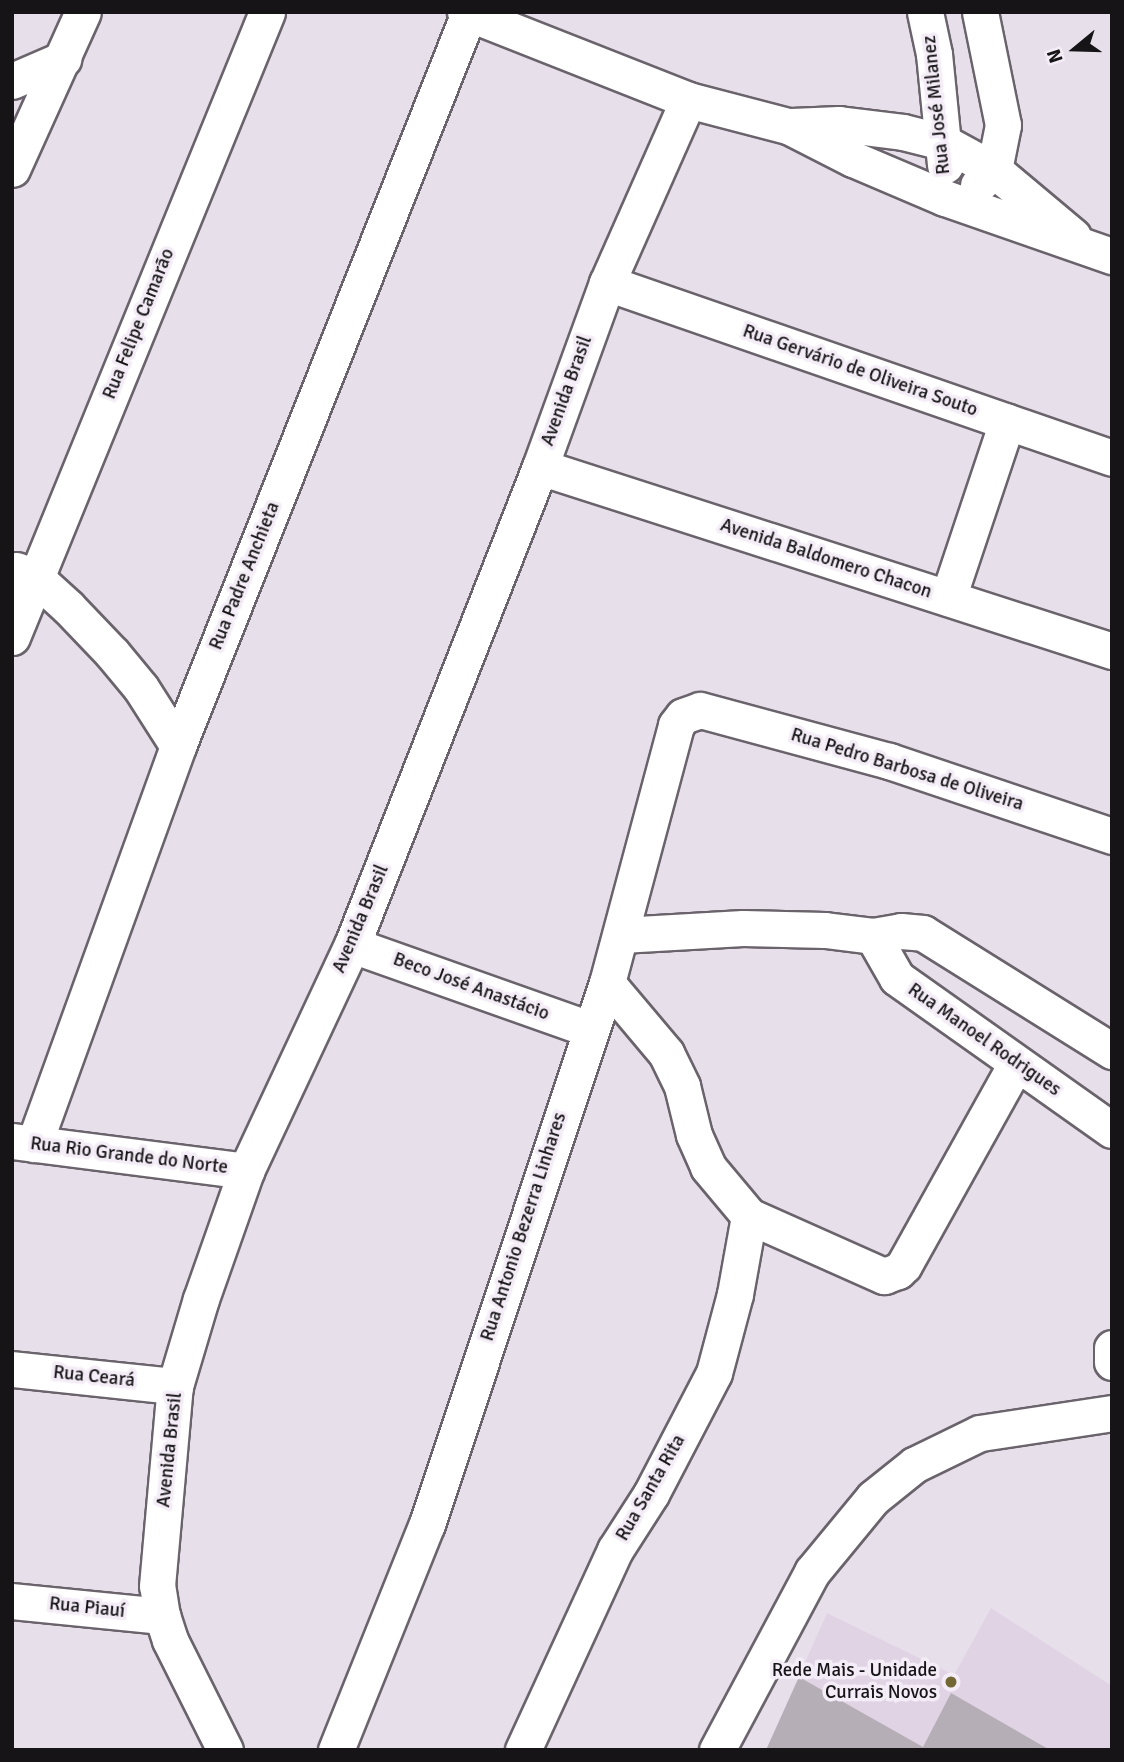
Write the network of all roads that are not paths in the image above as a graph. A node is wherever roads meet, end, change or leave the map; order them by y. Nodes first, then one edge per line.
1 (83, 12) edge
2 (267, 12) edge
3 (925, 12) edge
4 (980, 12) edge
5 (467, 13) edge
6 (63, 59) junction
7 (16, 73) edge
8 (688, 100) junction
9 (788, 127) junction
10 (943, 142) junction
11 (12, 169) edge
12 (994, 170) junction
13 (950, 200) junction
14 (1101, 253) edge
15 (607, 283) junction
16 (1007, 422) junction
17 (1112, 458) edge
18 (540, 467) junction
19 (24, 573) edge
20 (948, 598) junction
21 (12, 637) edge
22 (1112, 651) edge
23 (700, 710) joint
24 (178, 746) junction
25 (1112, 836) edge
26 (621, 935) junction
27 (873, 936) junction
28 (352, 945) junction
29 (607, 983) junction
30 (589, 1029) junction
31 (1112, 1051) edge
32 (1016, 1064) junction
33 (1112, 1130) edge
34 (23, 1143) edge
35 (246, 1171) junction
36 (749, 1216) junction
37 (1112, 1348) edge
38 (1112, 1362) edge
39 (12, 1369) edge
40 (176, 1385) junction
41 (1112, 1413) edge
42 (12, 1601) edge
43 (162, 1616) junction
44 (225, 1750) edge
45 (336, 1750) edge
46 (523, 1750) edge
47 (717, 1750) edge

1 - 6 street
2 - 19 street, Rua Felipe Camarão
3 - 10 street, Rua José Milanez
4 - 12 street
5 - 8 street
5 - 24 street, Rua Padre Anchieta
6 - 7 street
6 - 11 street
8 - 9 street
8 - 15 street, Avenida Brasil
9 - 10 street
9 - 13 street
10 - 12 street
10 - 13 street, Rua José Milanez
12 - 13 street, Rua José Milanez
12 - 14 street
13 - 14 street
15 - 16 street, Rua Gervário de Oliveira Souto
15 - 18 street, Avenida Brasil
16 - 17 street, Rua Gervário de Oliveira Souto
16 - 20 street
18 - 20 street, Avenida Baldomero Chacon
18 - 28 street, Avenida Brasil
19 - 21 street, Rua Felipe Camarão
19 - 24 street
20 - 22 street, Avenida Baldomero Chacon
23 - 25 street, Rua Pedro Barbosa de Oliveira
23 - 26 street, Rua Antonio Bezerra Linhares
24 - 34 street, Rua Padre Anchieta
26 - 27 street
26 - 29 street, Rua Antonio Bezerra Linhares
27 - 31 street
27 - 32 street, Rua Manoel Rodrigues
28 - 30 street, Beco José Anastácio
28 - 35 street, Avenida Brasil
29 - 30 street, Rua Antonio Bezerra Linhares
29 - 36 street
30 - 45 street, Rua Antonio Bezerra Linhares
32 - 33 street, Rua Manoel Rodrigues
32 - 36 street
34 - 35 street, Rua Rio Grande do Norte
35 - 40 street, Avenida Brasil
36 - 46 street, Rua Santa Rita
37 - 38 street
39 - 40 street, Rua Ceará
40 - 43 street, Avenida Brasil
41 - 47 street
42 - 43 street, Rua Piauí
43 - 44 street, Avenida Brasil

